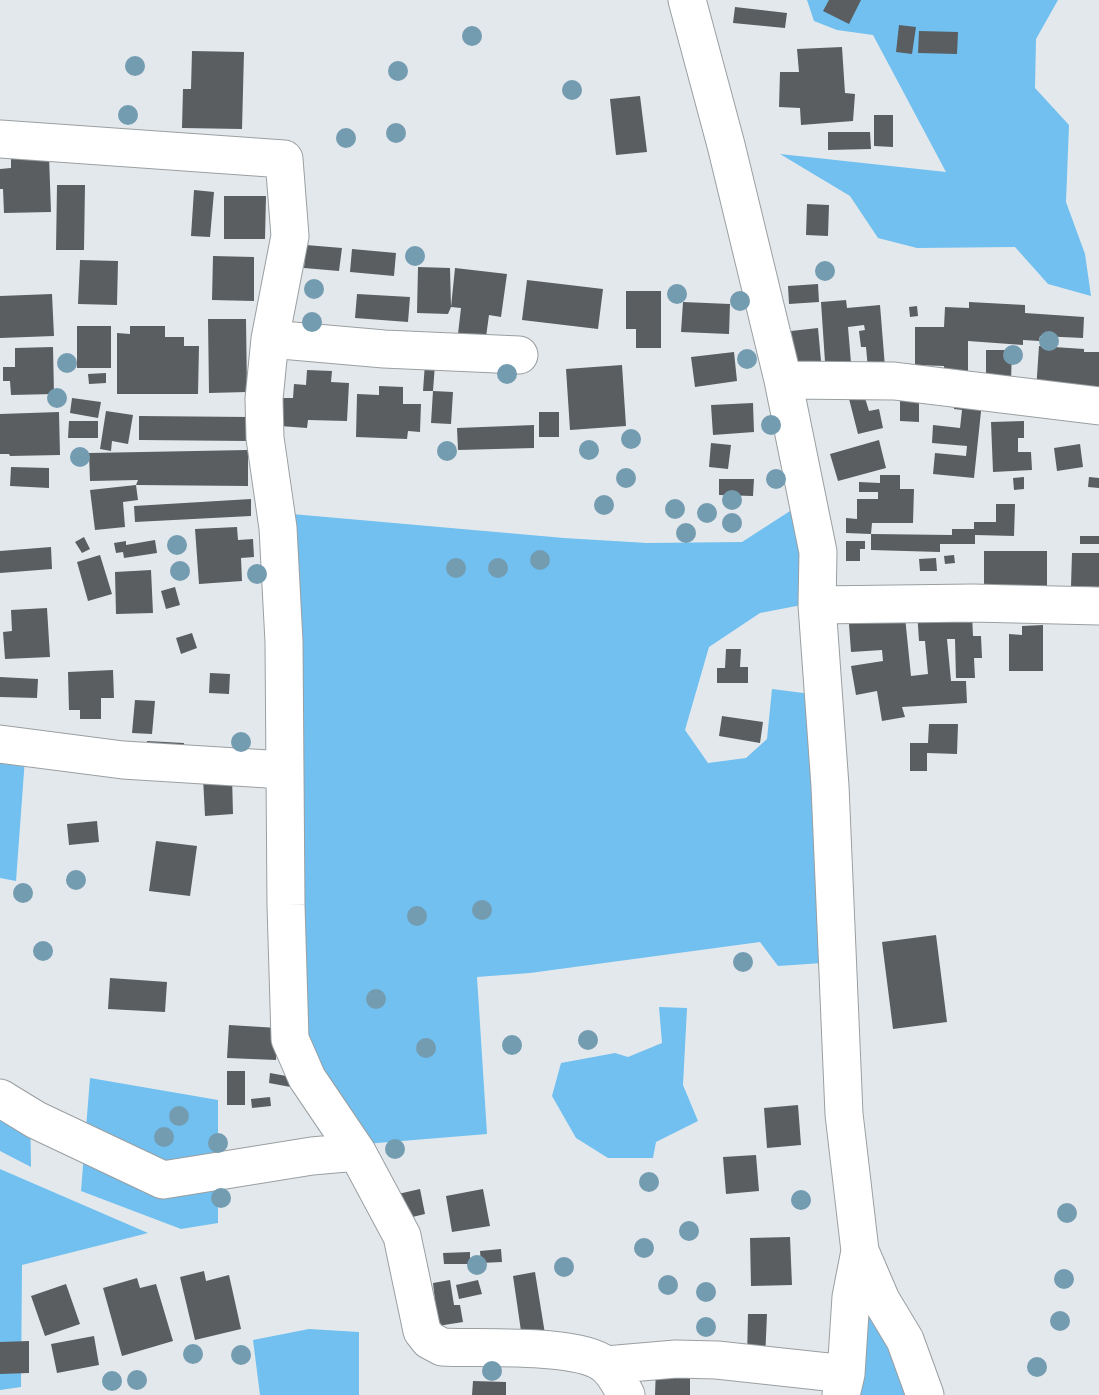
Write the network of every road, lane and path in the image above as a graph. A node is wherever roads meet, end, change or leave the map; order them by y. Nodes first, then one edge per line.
1 (687, 0) edge
2 (0, 139) edge
3 (271, 339) junction
4 (519, 355) dead end
5 (783, 380) junction
6 (1099, 406) edge
7 (817, 605) junction
8 (1099, 607) edge
9 (0, 744) edge
10 (284, 770) junction
11 (0, 1098) edge
12 (356, 1152) junction
13 (860, 1251) junction
14 (606, 1365) junction
15 (844, 1384) edge
16 (626, 1395) edge
17 (925, 1395) edge

1 - 5 street
2 - 3 street
3 - 4 street
3 - 10 street
5 - 6 street
5 - 7 street
7 - 8 street
7 - 13 street
9 - 10 street
10 - 12 street
11 - 12 street
12 - 14 street
13 - 15 street
13 - 17 street
14 - 15 street
14 - 16 street

